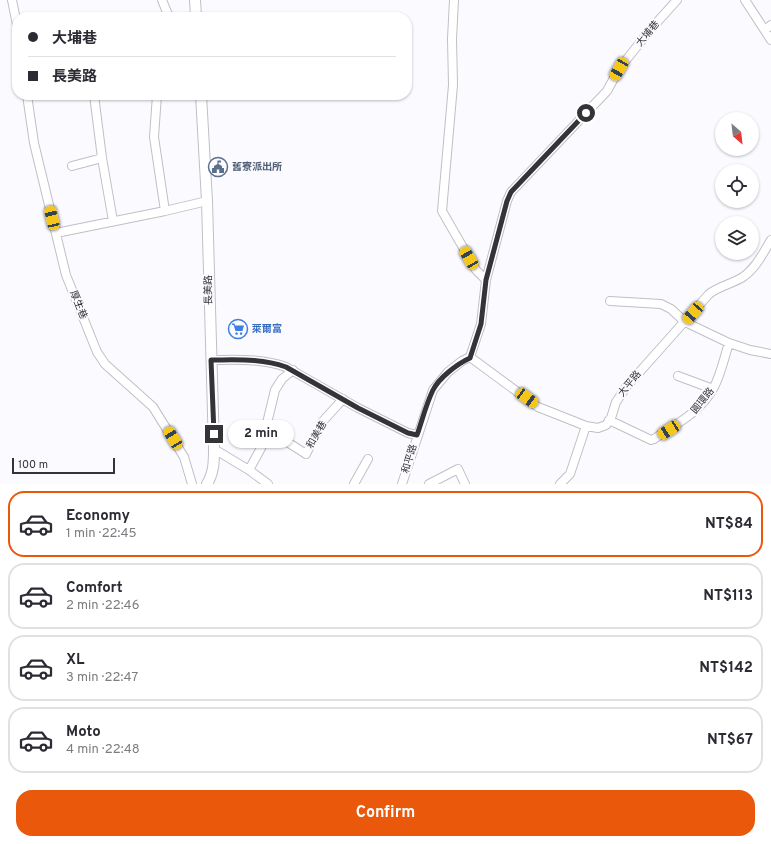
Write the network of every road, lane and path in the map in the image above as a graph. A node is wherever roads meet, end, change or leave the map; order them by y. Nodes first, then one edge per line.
1 (12, 0) edge
2 (162, 0) edge
3 (196, 0) edge
4 (454, 0) edge
5 (677, 0) edge
6 (745, 0) edge
7 (14, 12) edge
8 (167, 12) edge
9 (196, 12) edge
10 (768, 27) edge
11 (771, 40) edge
12 (28, 100) edge
13 (95, 100) edge
14 (157, 100) edge
15 (201, 100) edge
16 (102, 158) junction
17 (72, 166) dead end
18 (207, 201) junction
19 (165, 211) junction
20 (113, 221) junction
21 (56, 233) junction
22 (771, 240) edge
23 (486, 280) junction
24 (610, 301) dead end
25 (685, 322) junction
26 (729, 343) junction
27 (771, 354) edge
28 (470, 358) junction
29 (211, 360) junction
30 (293, 370) junction
31 (678, 376) dead end
32 (713, 389) junction
33 (343, 399) junction
34 (609, 420) junction
35 (586, 426) junction
36 (267, 429) junction
37 (417, 435) junction
38 (214, 449) junction
39 (368, 459) dead end
40 (249, 470) junction
41 (192, 484) edge
42 (207, 484) edge
43 (268, 484) edge
44 (354, 484) edge
45 (402, 484) edge
46 (429, 484) edge
47 (465, 484) edge
48 (560, 484) edge

1 - 7 street
2 - 8 street
3 - 9 main road
4 - 23 street
5 - 23 street, 大埔巷
6 - 10 street
10 - 11 street
12 - 21 street, 厚生巷
13 - 16 street
14 - 19 street
15 - 18 main road, 長美路
16 - 17 street
16 - 20 street
18 - 19 street
18 - 29 main road, 長美路
19 - 20 street
20 - 21 street
21 - 41 street, 厚生巷
22 - 25 street, 大平路
23 - 28 street, 大埔巷
24 - 25 street
25 - 26 street
25 - 34 street, 大平路
26 - 27 street
26 - 32 street, 圓環路
28 - 35 street
28 - 37 street, 和平路
29 - 30 street
29 - 38 main road, 長美路
30 - 33 street
30 - 36 street
31 - 32 street
32 - 34 street, 圓環路
33 - 36 street, 和美巷
33 - 37 street
34 - 35 street
35 - 48 street
36 - 40 street
37 - 45 street, 和平路
38 - 40 street
38 - 42 main road, 長美路
39 - 44 street
40 - 43 street
46 - 47 street

